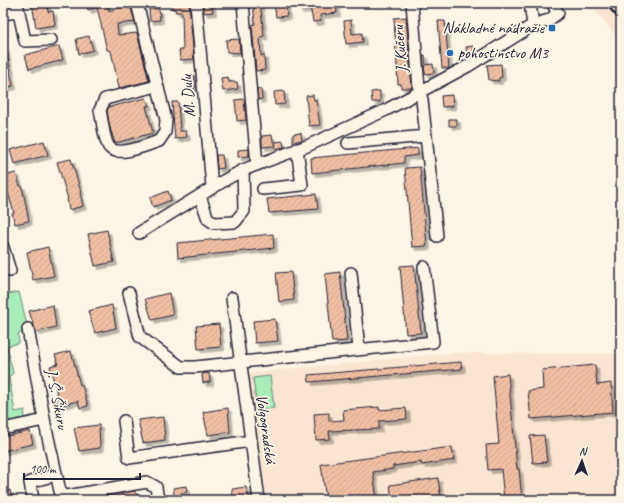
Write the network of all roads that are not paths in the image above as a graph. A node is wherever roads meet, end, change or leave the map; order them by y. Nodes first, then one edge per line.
1 (137, 3) edge
2 (196, 3) edge
3 (243, 3) edge
4 (412, 3) edge
5 (530, 3) edge
6 (552, 3) edge
7 (17, 7) edge
8 (3, 14) edge
9 (533, 26) junction
10 (51, 40) dead end
11 (157, 86) junction
12 (421, 92) junction
13 (426, 136) junction
14 (348, 143) dead end
15 (297, 149) junction
16 (256, 165) junction
17 (243, 170) junction
18 (212, 187) junction
19 (262, 189) dead end
20 (200, 196) junction
21 (139, 233) dead end
22 (437, 236) dead end
23 (3, 247) edge
24 (424, 267) dead end
25 (10, 271) dead end
26 (351, 273) dead end
27 (129, 293) dead end
28 (232, 298) dead end
29 (28, 329) dead end
30 (359, 349) junction
31 (240, 362) junction
32 (44, 420) junction
33 (124, 422) dead end
34 (3, 429) edge
35 (251, 440) junction
36 (56, 475) junction
37 (62, 498) edge
38 (34, 500) edge
39 (158, 500) edge
40 (259, 500) edge

1 - 11 street
2 - 18 street, M. Dulu
3 - 16 street
4 - 12 street, J. Kučeru
5 - 9 street
6 - 9 street
7 - 8 street
7 - 10 street
9 - 12 street
11 - 11 street
12 - 13 street
12 - 15 street
13 - 14 street
13 - 22 street
15 - 16 street
15 - 19 street
16 - 17 street
17 - 18 street
17 - 20 street
18 - 20 street
20 - 21 street
23 - 25 street
24 - 30 street
26 - 30 street
27 - 31 street
28 - 31 street, Volgogradská
29 - 32 street, J. Š. Šikuru
30 - 31 street
31 - 35 street, Volgogradská
32 - 34 street
32 - 36 street, J. Š. Šikuru
33 - 35 street
35 - 40 street, Volgogradská
36 - 37 street, J. Š. Šikuru
36 - 38 street
37 - 39 street, J. Š. Šikuru

